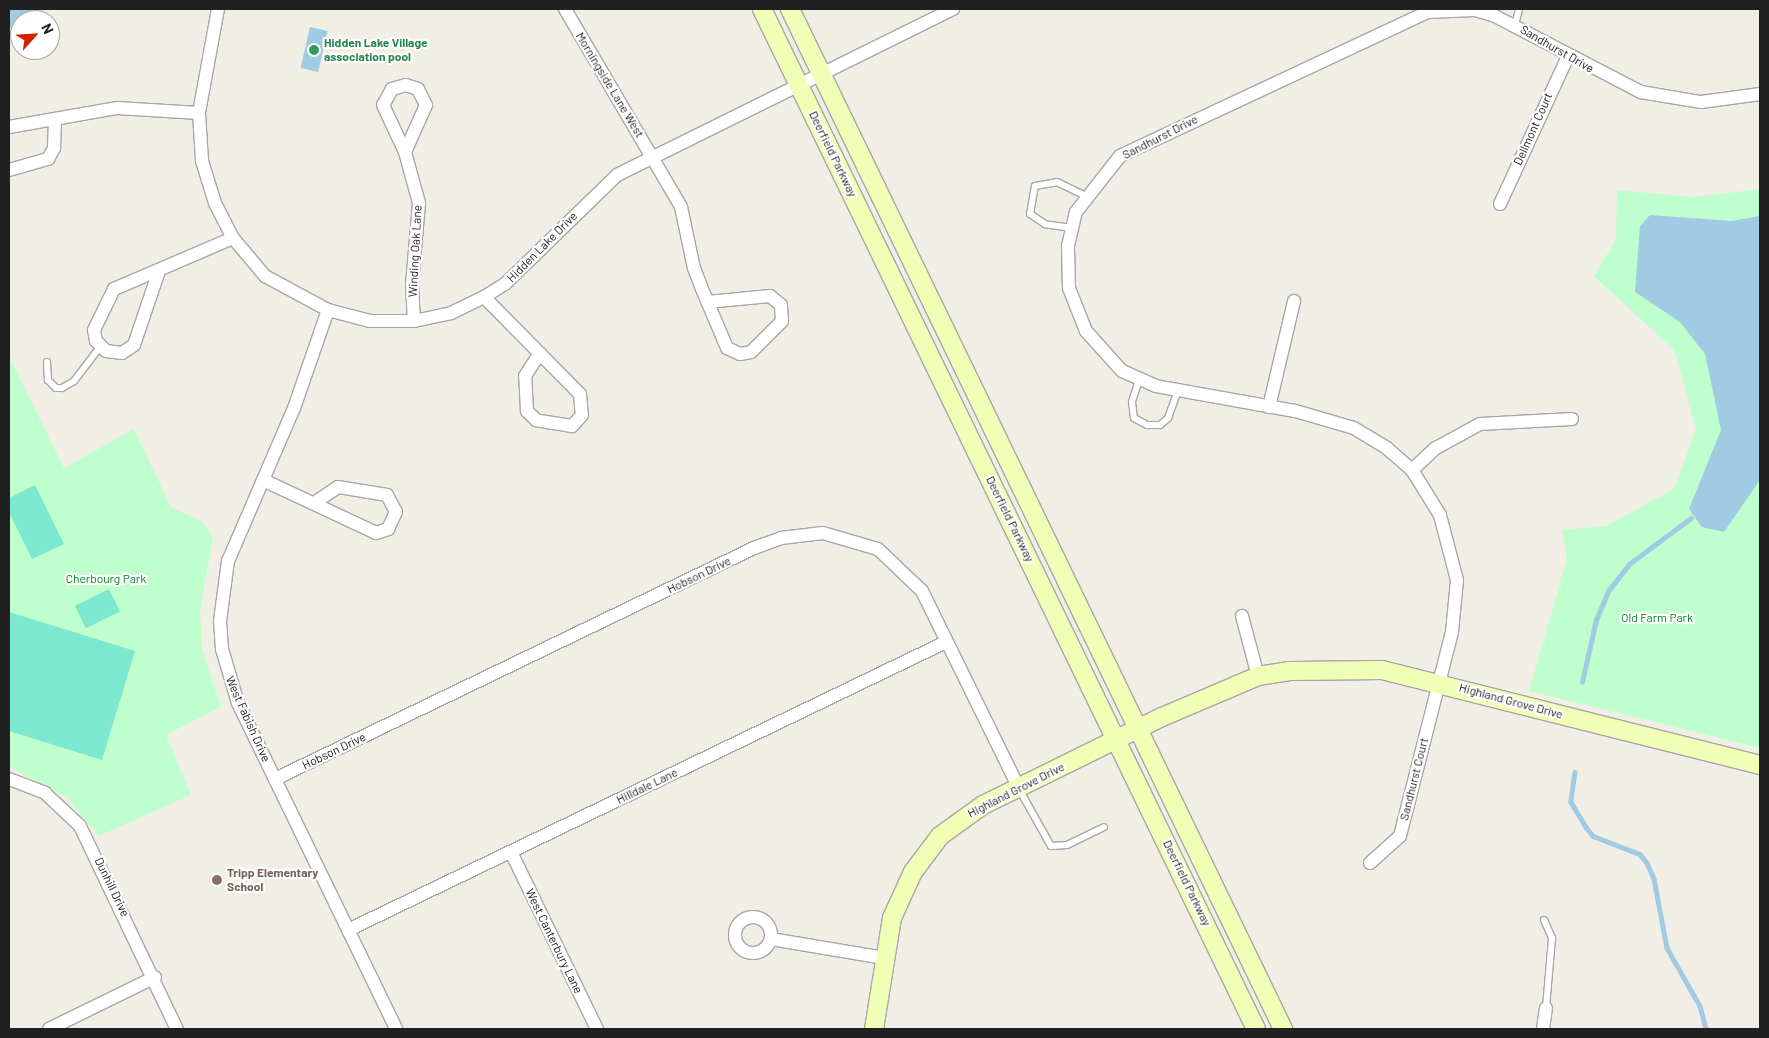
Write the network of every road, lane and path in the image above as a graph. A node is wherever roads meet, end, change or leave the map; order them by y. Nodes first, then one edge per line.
1 (218, 9) edge
2 (762, 9) edge
3 (790, 9) edge
4 (953, 9) edge
5 (1475, 9) edge
6 (1519, 9) edge
7 (569, 11) edge
8 (1515, 24) junction
9 (1568, 56) junction
10 (822, 74) junction
11 (799, 85) junction
12 (1760, 94) edge
13 (199, 113) junction
14 (55, 119) junction
15 (9, 127) edge
16 (404, 152) junction
17 (652, 155) junction
18 (9, 170) edge
19 (1086, 196) junction
20 (1500, 204) dead end
21 (1072, 228) junction
22 (233, 238) junction
23 (159, 271) junction
24 (484, 297) junction
25 (1294, 301) dead end
26 (707, 302) junction
27 (328, 310) junction
28 (414, 321) junction
29 (100, 347) junction
30 (540, 353) junction
31 (47, 362) dead end
32 (1139, 380) junction
33 (1178, 390) junction
34 (1269, 407) junction
35 (1572, 419) dead end
36 (1412, 470) junction
37 (263, 480) junction
38 (316, 502) junction
39 (1242, 616) dead end
40 (946, 642) junction
41 (1258, 676) junction
42 (1438, 682) junction
43 (1139, 728) junction
44 (1117, 738) junction
45 (1760, 764) edge
46 (9, 779) edge
47 (275, 779) junction
48 (1018, 788) junction
49 (1104, 826) dead end
50 (511, 852) junction
51 (1370, 863) dead end
52 (1544, 920) dead end
53 (348, 930) junction
54 (771, 939) dead end
55 (884, 958) junction
56 (156, 977) junction
57 (1546, 1008) joint
58 (49, 1029) edge
59 (177, 1029) edge
60 (396, 1029) edge
61 (596, 1029) edge
62 (874, 1029) edge
63 (1256, 1029) edge
64 (1283, 1029) edge
65 (1543, 1029) edge

1 - 13 street, Hidden Lake Drive
2 - 11 main road, Deerfield Parkway
3 - 10 main road, Deerfield Parkway
4 - 10 street, Hidden Lake Drive
5 - 8 street, Sandhurst Drive
5 - 19 street, Sandhurst Drive
6 - 8 lane
7 - 17 street, Morningside Lane West
8 - 9 street, Sandhurst Drive
9 - 12 street, Sandhurst Drive
9 - 20 street, Dellmont Court
10 - 11 street, Hidden Lake Drive
10 - 43 main road, Deerfield Parkway
11 - 17 street, Hidden Lake Drive
11 - 44 main road, Deerfield Parkway
13 - 14 street
13 - 22 street, Hidden Lake Drive
14 - 15 street
14 - 18 street
16 - 16 street, Winding Oak Lane
16 - 28 street, Winding Oak Lane
17 - 24 street, Hidden Lake Drive
17 - 26 street, Morningside Lane West
19 - 21 street, Sandhurst Drive
19 - 21 lane
21 - 32 street, Sandhurst Drive
22 - 23 street
22 - 27 street, Hidden Lake Drive
23 - 29 street
23 - 29 street
24 - 28 street, Hidden Lake Drive
24 - 30 street
25 - 34 street
26 - 26 street, Morningside Lane West
27 - 28 street, Hidden Lake Drive
27 - 37 street, West Fabish Drive
29 - 31 lane
30 - 30 street
32 - 33 street, Sandhurst Drive
32 - 33 lane
33 - 34 street, Sandhurst Drive
34 - 36 street, Sandhurst Drive
35 - 36 street
36 - 42 street, Sandhurst Drive
37 - 38 street
37 - 47 street, West Fabish Drive
38 - 38 street
39 - 41 street
40 - 47 street, Hobson Drive
40 - 48 street, Hobson Drive
40 - 50 street, Hilldale Lane
41 - 42 main road, Highland Grove Drive
41 - 43 main road, Highland Grove Drive
42 - 45 main road, Highland Grove Drive
42 - 51 street, Sandhurst Court
43 - 44 main road, Highland Grove Drive
43 - 64 main road, Deerfield Parkway
44 - 48 main road, Highland Grove Drive
44 - 63 main road, Deerfield Parkway
46 - 56 street, Dunhill Drive
47 - 53 street, West Fabish Drive
48 - 49 lane
48 - 55 main road, Highland Grove Drive
50 - 53 street, Hilldale Lane
50 - 61 street, West Canterbury Lane
52 - 57 lane
53 - 60 street, West Fabish Drive
54 - 55 street
55 - 62 main road, Highland Grove Drive
56 - 58 street
56 - 59 street, Dunhill Drive
57 - 65 street

